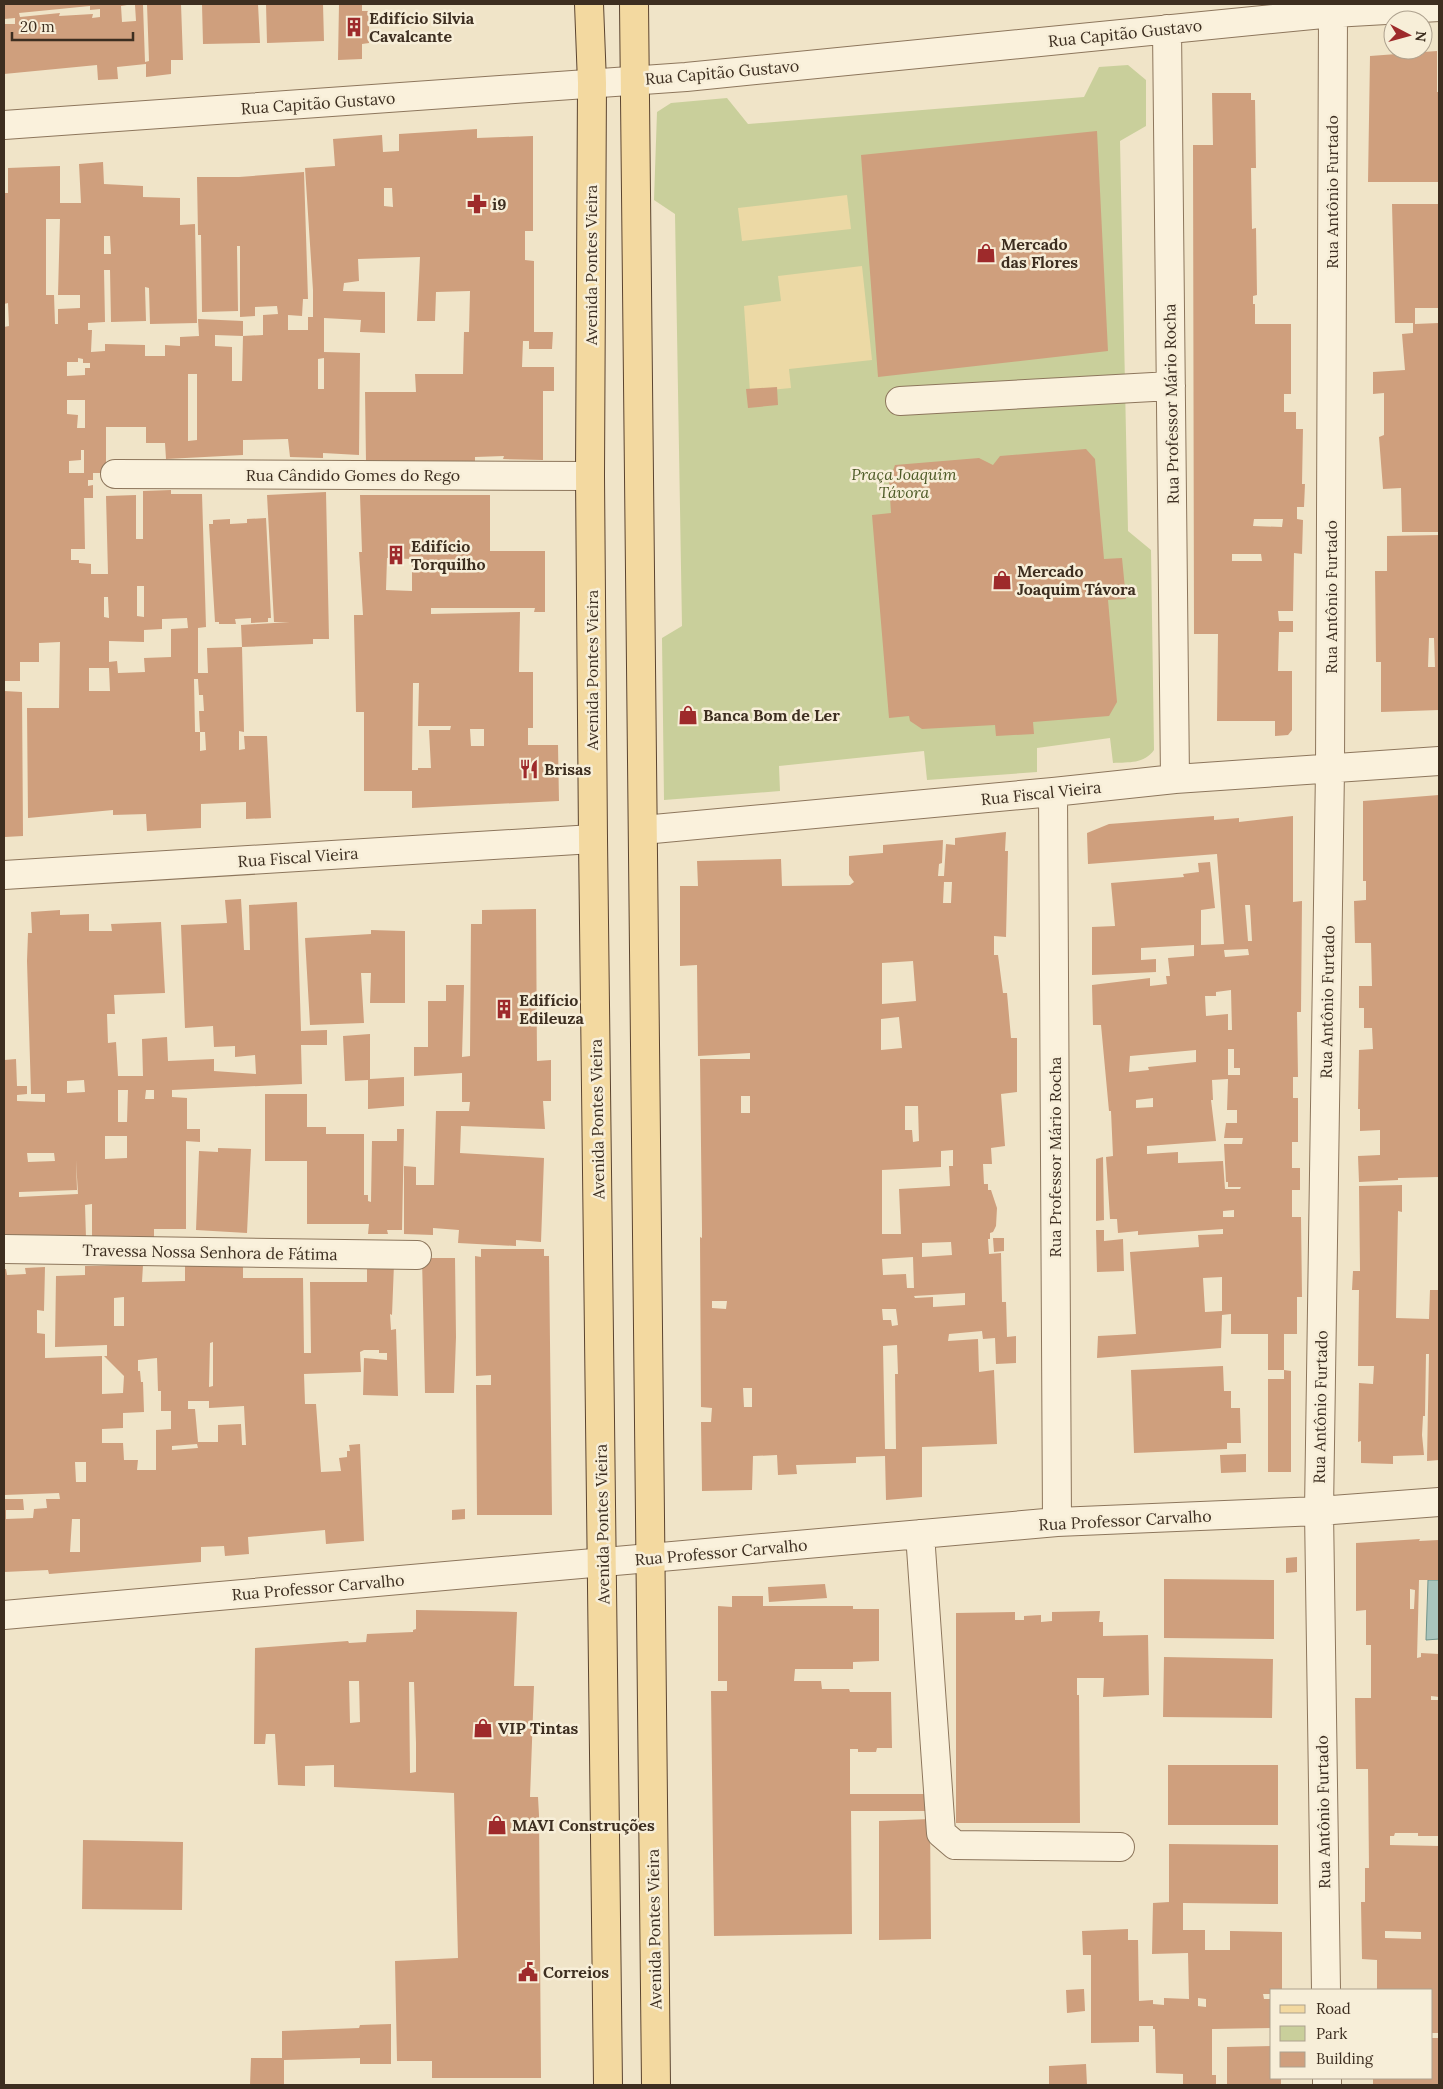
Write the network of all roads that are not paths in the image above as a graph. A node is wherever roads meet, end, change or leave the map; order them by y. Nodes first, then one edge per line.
1 (589, 4) edge
2 (634, 4) edge
3 (1439, 7) edge
4 (1333, 13) junction
5 (1167, 29) junction
6 (635, 79) junction
7 (592, 83) junction
8 (4, 126) edge
9 (1171, 386) junction
10 (900, 400) dead end
11 (115, 474) dead end
12 (590, 476) junction
13 (1439, 761) edge
14 (1330, 769) junction
15 (1175, 779) junction
16 (1052, 792) junction
17 (643, 830) junction
18 (593, 839) junction
19 (4, 875) edge
20 (4, 1249) edge
21 (417, 1255) dead end
22 (1439, 1502) edge
23 (1319, 1511) junction
24 (1057, 1522) junction
25 (920, 1534) junction
26 (650, 1558) junction
27 (603, 1562) junction
28 (4, 1615) edge
29 (1120, 1848) dead end
30 (1326, 1989) edge
31 (608, 2085) edge
32 (656, 2085) edge

1 - 7 main road, Avenida Pontes Vieira
2 - 6 main road, Avenida Pontes Vieira
3 - 4 street, Rua Capitão Gustavo
4 - 5 street, Rua Capitão Gustavo
4 - 14 street, Rua Antônio Furtado
5 - 6 street, Rua Capitão Gustavo
5 - 9 street, Rua Professor Mário Rocha
6 - 7 street, Rua Capitão Gustavo
6 - 17 main road, Avenida Pontes Vieira
7 - 8 street, Rua Capitão Gustavo
7 - 12 main road, Avenida Pontes Vieira
9 - 10 street
9 - 15 street, Rua Professor Mário Rocha
11 - 12 street, Rua Cândido Gomes do Rego
12 - 18 main road, Avenida Pontes Vieira
13 - 14 street, Rua Fiscal Vieira
14 - 15 street, Rua Fiscal Vieira
14 - 23 street, Rua Antônio Furtado
15 - 16 street, Rua Fiscal Vieira
16 - 17 street, Rua Fiscal Vieira
16 - 24 street, Rua Professor Mário Rocha
17 - 26 main road, Avenida Pontes Vieira
18 - 19 street, Rua Fiscal Vieira
18 - 27 main road, Avenida Pontes Vieira
20 - 21 street, Travessa Nossa Senhora de Fátima
22 - 23 street, Rua Professor Carvalho
23 - 24 street, Rua Professor Carvalho
23 - 30 street, Rua Antônio Furtado
24 - 25 street, Rua Professor Carvalho
25 - 26 street, Rua Professor Carvalho
25 - 29 street
26 - 27 street, Rua Professor Carvalho
26 - 32 main road, Avenida Pontes Vieira
27 - 28 street, Rua Professor Carvalho
27 - 31 main road, Avenida Pontes Vieira

